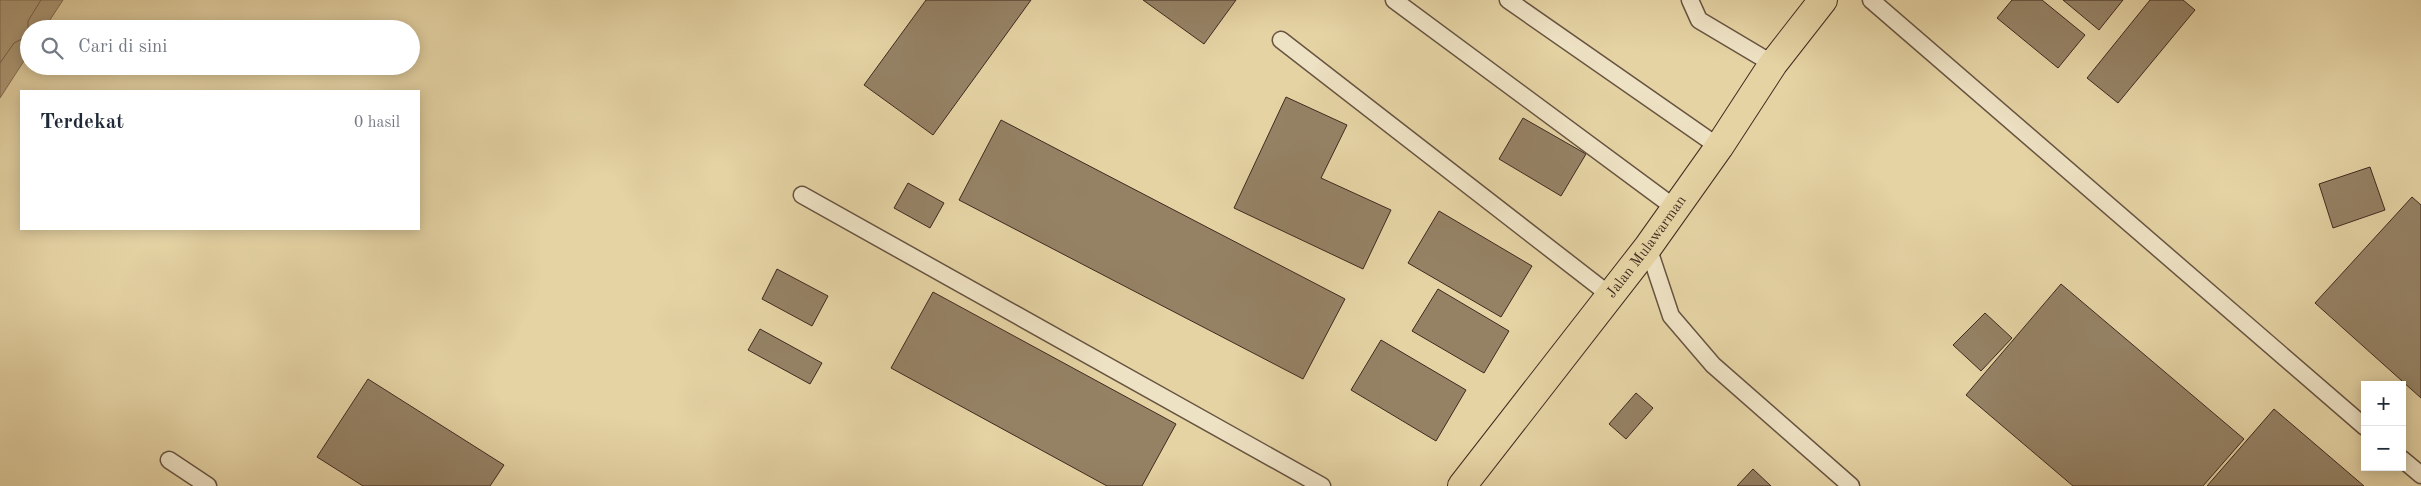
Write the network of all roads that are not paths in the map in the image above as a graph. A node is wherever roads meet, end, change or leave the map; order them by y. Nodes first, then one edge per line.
1 (1394, 0) edge
2 (1508, 0) edge
3 (1690, 0) edge
4 (1823, 0) edge
5 (1871, 0) edge
6 (1281, 40) dead end
7 (1773, 64) junction
8 (1720, 147) junction
9 (802, 195) dead end
10 (1675, 208) junction
11 (1648, 247) junction
12 (1611, 296) junction
13 (2364, 426) edge
14 (169, 460) dead end
15 (2406, 462) edge
16 (2421, 475) edge
17 (208, 486) edge
18 (1322, 486) edge
19 (1462, 486) edge
20 (1851, 486) edge

1 - 10 lane
2 - 8 lane
3 - 7 lane
4 - 7 highway, Jalan Mulawarman
5 - 13 lane
6 - 12 lane
7 - 8 highway, Jalan Mulawarman
8 - 10 highway, Jalan Mulawarman
9 - 18 lane
10 - 11 highway, Jalan Mulawarman
11 - 12 highway, Jalan Mulawarman
11 - 20 lane
12 - 19 highway, Jalan Mulawarman
14 - 17 lane
15 - 16 lane

